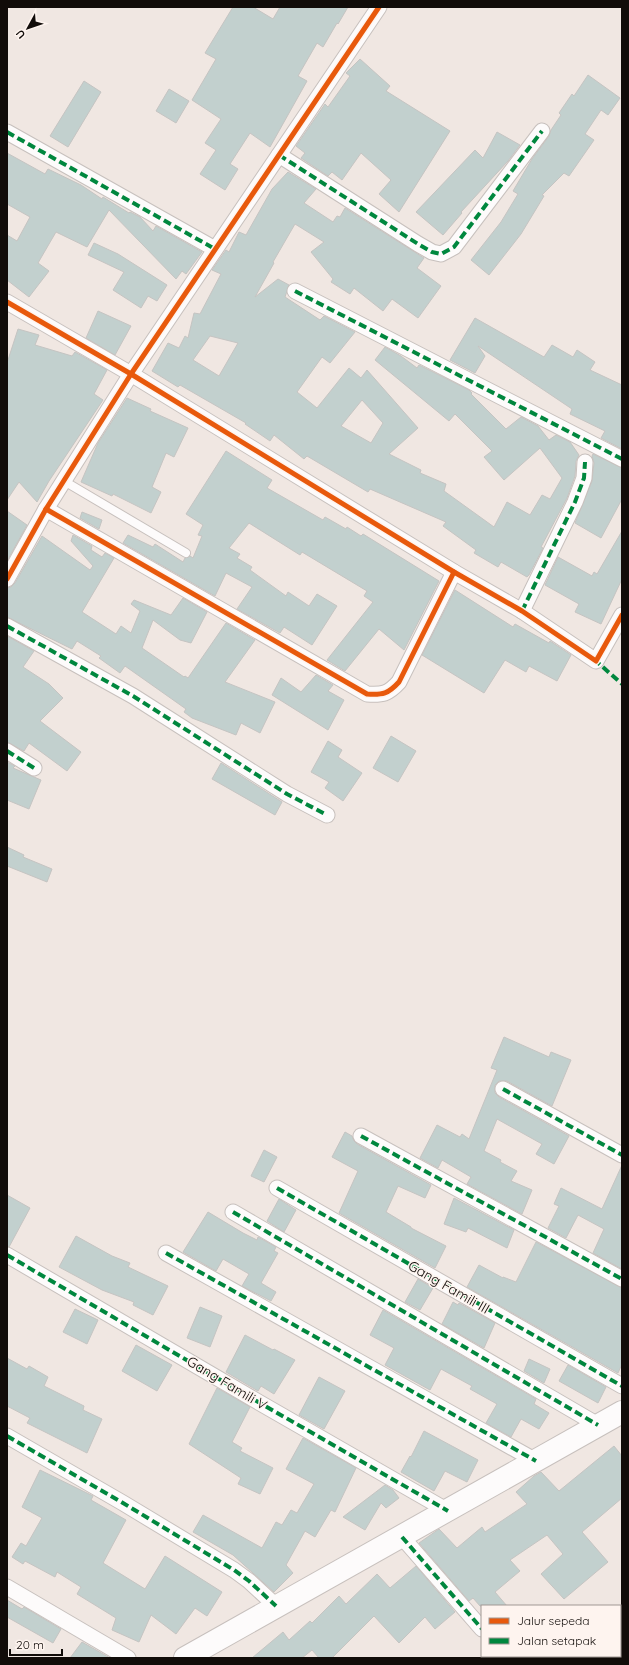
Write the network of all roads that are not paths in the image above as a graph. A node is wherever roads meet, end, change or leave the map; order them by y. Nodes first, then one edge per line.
1 (379, 7) edge
2 (542, 131) dead end
3 (7, 132) edge
4 (279, 155) junction
5 (215, 248) junction
6 (296, 290) dead end
7 (7, 302) edge
8 (131, 374) junction
9 (622, 459) edge
10 (585, 462) dead end
11 (64, 481) junction
12 (46, 509) junction
13 (186, 553) dead end
14 (454, 572) junction
15 (7, 579) edge
16 (522, 611) junction
17 (622, 615) edge
18 (7, 626) edge
19 (7, 751) edge
20 (34, 768) dead end
21 (327, 815) dead end
22 (503, 1089) dead end
23 (361, 1136) dead end
24 (622, 1155) edge
25 (277, 1188) dead end
26 (233, 1212) dead end
27 (166, 1253) dead end
28 (7, 1255) edge
29 (622, 1280) edge
30 (622, 1386) edge
31 (622, 1412) edge
32 (598, 1425) junction
33 (7, 1436) edge
34 (536, 1461) junction
35 (448, 1510) junction
36 (402, 1537) junction
37 (7, 1587) edge
38 (276, 1606) junction
39 (481, 1628) edge
40 (128, 1658) edge
41 (185, 1658) edge

1 - 4 street
2 - 4 street
3 - 5 street
4 - 5 street
5 - 8 street
6 - 9 street
7 - 8 street
8 - 11 street
8 - 14 street
10 - 16 street
11 - 12 street
11 - 13 lane
12 - 14 street
12 - 15 street
14 - 16 street
16 - 17 street
18 - 21 street
19 - 20 street
22 - 24 street
23 - 29 street
25 - 30 street, Gang Famili III
26 - 32 street
27 - 34 street
28 - 35 street, Gang Famili V
31 - 32 main road
32 - 34 main road
33 - 38 street
34 - 35 main road
35 - 36 main road
36 - 38 main road
36 - 39 street
37 - 40 street
38 - 41 main road

